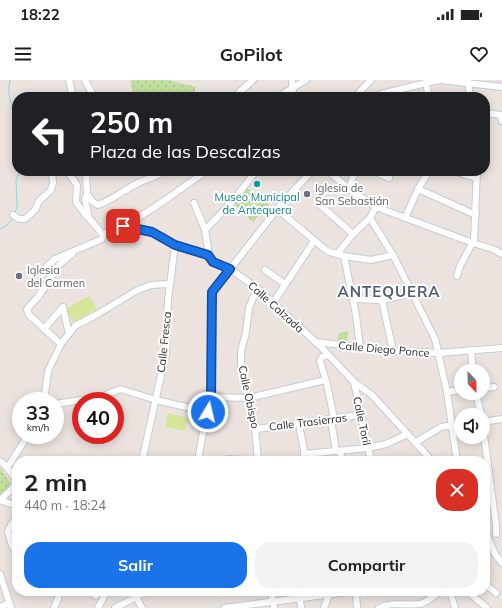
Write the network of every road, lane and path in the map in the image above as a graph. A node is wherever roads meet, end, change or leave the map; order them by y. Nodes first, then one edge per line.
1 (69, 80) edge
2 (85, 80) edge
3 (253, 80) edge
4 (292, 80) edge
5 (306, 80) edge
6 (371, 80) edge
7 (493, 80) edge
8 (468, 81) edge
9 (426, 82) junction
10 (502, 86) edge
11 (292, 88) junction
12 (73, 92) edge
13 (91, 92) edge
14 (240, 92) edge
15 (286, 92) edge
16 (292, 92) edge
17 (360, 92) edge
18 (388, 92) edge
19 (428, 92) edge
20 (469, 92) edge
21 (490, 114) edge
22 (502, 121) edge
23 (52, 176) edge
24 (71, 176) edge
25 (86, 176) edge
26 (159, 176) edge
27 (199, 176) edge
28 (252, 176) edge
29 (307, 176) edge
30 (334, 176) edge
31 (354, 176) edge
32 (426, 176) edge
33 (469, 176) edge
34 (476, 178) joint
35 (349, 189) junction
36 (418, 189) junction
37 (87, 194) junction
38 (194, 203) dead end
39 (320, 206) dead end
40 (376, 207) junction
41 (277, 209) junction
42 (13, 215) dead end
43 (476, 215) junction
44 (89, 218) junction
45 (370, 218) junction
46 (405, 218) junction
47 (123, 226) junction
48 (205, 230) junction
49 (353, 234) junction
50 (103, 235) junction
51 (314, 241) junction
52 (474, 243) junction
53 (175, 245) junction
54 (75, 251) junction
55 (502, 254) edge
56 (208, 255) junction
57 (341, 255) junction
58 (393, 255) junction
59 (46, 266) dead end
60 (230, 269) junction
61 (266, 270) dead end
62 (457, 276) dead end
63 (170, 284) junction
64 (285, 284) junction
65 (257, 288) junction
66 (413, 293) junction
67 (353, 298) junction
68 (382, 300) junction
69 (273, 303) junction
70 (44, 330) junction
71 (69, 334) junction
72 (314, 341) junction
73 (61, 344) junction
74 (328, 344) junction
75 (320, 347) junction
76 (360, 348) junction
77 (502, 348) edge
78 (471, 350) junction
79 (393, 351) junction
80 (439, 353) junction
81 (328, 355) junction
82 (321, 359) junction
83 (472, 364) edge
84 (325, 380) junction
85 (354, 382) junction
86 (490, 387) edge
87 (494, 387) dead end
88 (454, 391) edge
89 (45, 392) edge
90 (447, 392) junction
91 (211, 397) junction
92 (249, 398) junction
93 (156, 400) junction
94 (64, 403) edge
95 (208, 412) junction
96 (360, 415) junction
97 (502, 419) edge
98 (332, 420) junction
99 (490, 421) edge
100 (299, 424) junction
101 (451, 425) junction
102 (454, 425) edge
103 (256, 429) junction
104 (408, 434) junction
105 (416, 442) junction
106 (22, 444) edge
107 (485, 444) edge
108 (368, 448) junction
109 (338, 451) junction
110 (15, 456) edge
111 (143, 456) edge
112 (199, 456) edge
113 (258, 456) edge
114 (305, 456) edge
115 (314, 456) edge
116 (340, 456) edge
117 (370, 456) edge
118 (428, 456) edge
119 (456, 456) edge
120 (487, 456) edge
121 (0, 461) edge
122 (12, 461) edge
123 (8, 467) junction
124 (12, 474) edge
125 (12, 477) edge
126 (490, 481) edge
127 (12, 488) edge
128 (0, 500) edge
129 (12, 504) edge
130 (12, 526) edge
131 (499, 534) edge
132 (490, 539) edge
133 (490, 544) edge
134 (12, 546) edge
135 (502, 563) edge
136 (0, 574) edge
137 (490, 588) edge
138 (496, 593) dead end
139 (59, 596) edge
140 (105, 596) edge
141 (294, 596) edge
142 (299, 596) edge
143 (328, 596) edge
144 (357, 596) edge
145 (435, 596) edge
146 (451, 596) edge
147 (473, 596) edge
148 (136, 597) joint
149 (10, 605) edge
150 (273, 605) edge
151 (426, 605) edge
152 (254, 606) edge
153 (386, 606) edge
154 (399, 606) edge
155 (0, 607) edge
156 (118, 607) edge
157 (54, 608) edge
158 (99, 608) edge
159 (142, 608) edge
160 (224, 608) edge
161 (301, 608) edge
162 (324, 608) edge
163 (358, 608) edge
164 (379, 608) edge
165 (455, 608) edge
166 (487, 608) edge

1 - 12 street
2 - 13 street
3 - 14 street
4 - 11 street
5 - 11 street
6 - 17 street
7 - 10 street
8 - 9 street
8 - 10 street
8 - 20 street
9 - 18 street
9 - 19 street
11 - 15 street
11 - 16 street
21 - 22 street
23 - 42 street
24 - 44 street
25 - 37 street
26 - 37 street
27 - 47 street
28 - 48 street
29 - 41 street
30 - 35 street
31 - 35 street
32 - 36 street
33 - 34 street
34 - 43 street
35 - 40 street
36 - 43 street
36 - 46 street
37 - 44 street
38 - 48 street
39 - 49 street
40 - 45 street
40 - 46 street
41 - 51 street
41 - 60 street
43 - 52 street
44 - 50 street
45 - 49 street
45 - 58 street
46 - 52 street
47 - 50 street
47 - 53 street, Calle Calzada
48 - 56 street
49 - 57 street
50 - 54 street
51 - 57 street
51 - 64 street
52 - 55 street
52 - 62 street
53 - 56 street, Calle Calzada
53 - 63 street, Calle Fresca
54 - 59 street
54 - 70 street
56 - 60 street, Calle Calzada
57 - 58 street
57 - 67 street
58 - 66 street
60 - 65 street, Calle Calzada
60 - 91 street
61 - 64 street
63 - 71 street
63 - 93 street, Calle Fresca
64 - 69 street
65 - 69 street, Calle Calzada
65 - 92 street, Calle Obispo
66 - 68 street
66 - 80 street
67 - 68 street
67 - 76 street
68 - 79 street
69 - 72 street, Calle Calzada
70 - 71 street
70 - 73 street
71 - 73 street
72 - 74 street, Calle Diego Ponce
72 - 75 street, Calle Calzada
73 - 89 street
74 - 75 street, Calle Diego Ponce
74 - 76 street, Calle Diego Ponce
75 - 81 street, Calle Calzada
75 - 82 street
76 - 79 street, Calle Diego Ponce
77 - 78 street, Calle Diego Ponce
78 - 80 street, Calle Diego Ponce
78 - 83 street
79 - 80 street, Calle Diego Ponce
80 - 90 street
81 - 82 street
81 - 85 street, Calle Calzada
82 - 84 street
84 - 92 street
84 - 98 street
85 - 96 street, Calle Toril
85 - 104 street, Calle Calzada
86 - 87 street
88 - 90 street
90 - 101 street
91 - 92 street
91 - 95 street
92 - 103 street, Calle Obispo
93 - 94 street
93 - 95 street
93 - 111 street, Calle Fresca
95 - 112 street
96 - 98 street, Calle Trasierras
96 - 108 street, Calle Toril
97 - 99 street
98 - 100 street, Calle Trasierras
98 - 109 street
100 - 103 street, Calle Trasierras
100 - 114 street
101 - 102 street
101 - 105 street
101 - 119 street
103 - 113 street, Calle Obispo
104 - 105 street, Calle Calzada
104 - 108 street
105 - 118 street, Calle Calzada
106 - 110 street
107 - 120 street
108 - 109 street
108 - 117 street, Calle Toril
109 - 115 street
109 - 116 street
121 - 123 street
122 - 123 street
123 - 124 street
123 - 125 street
126 - 131 street
127 - 128 street
128 - 129 street
130 - 134 street
131 - 132 street
133 - 135 street
136 - 149 street
137 - 138 street
139 - 157 street
140 - 158 street
141 - 150 street
142 - 161 street
143 - 162 street
144 - 163 street
145 - 151 street
146 - 165 street
147 - 166 street
148 - 156 street
148 - 159 street
149 - 155 street
150 - 152 street
151 - 154 street
152 - 160 street
153 - 154 street
153 - 164 street

